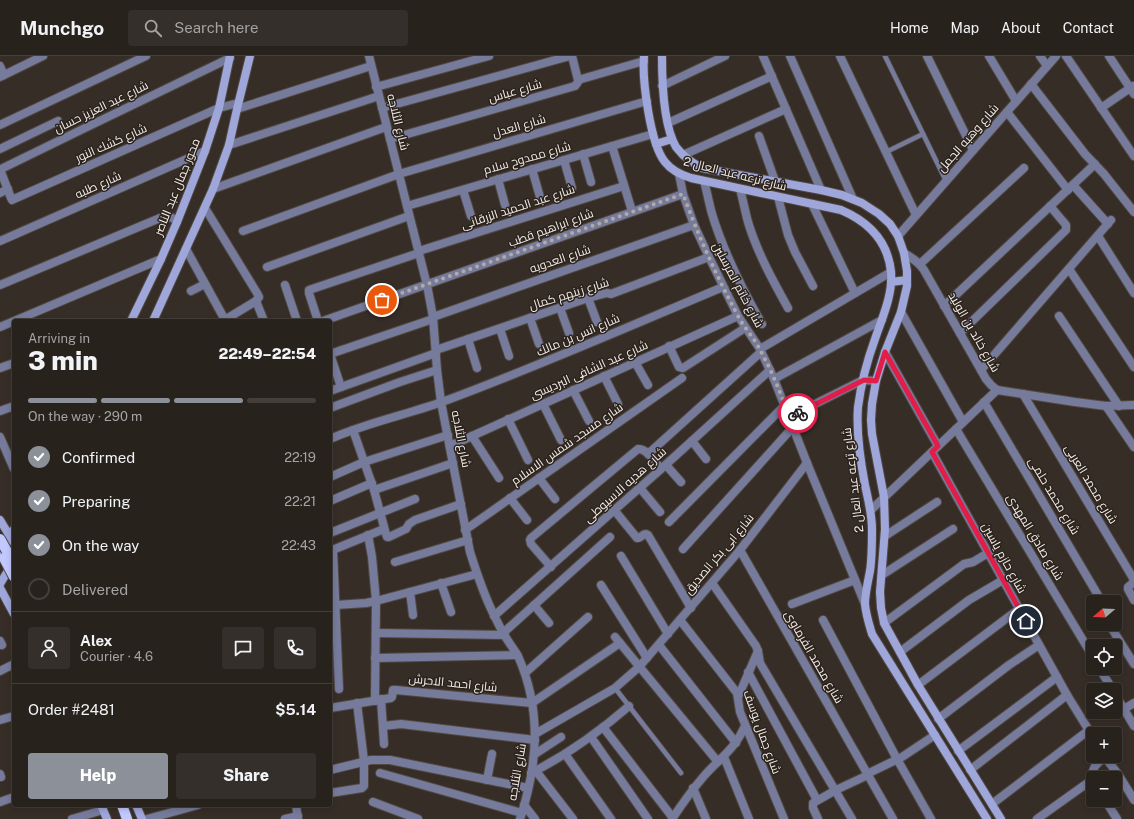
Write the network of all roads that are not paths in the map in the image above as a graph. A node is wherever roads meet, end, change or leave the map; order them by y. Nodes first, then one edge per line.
1 (43, 56) edge
2 (146, 56) edge
3 (250, 56) edge
4 (369, 56) edge
5 (489, 56) edge
6 (571, 56) edge
7 (662, 56) edge
8 (725, 56) edge
9 (763, 56) edge
10 (790, 56) edge
11 (840, 56) edge
12 (885, 56) edge
13 (927, 56) edge
14 (989, 56) edge
15 (1040, 56) edge
16 (1056, 56) edge
17 (1066, 56) edge
18 (1109, 56) edge
19 (230, 57) edge
20 (33, 58) edge
21 (644, 58) edge
22 (0, 66) edge
23 (371, 66) junction
24 (1047, 66) junction
25 (2, 76) edge
26 (772, 76) junction
27 (578, 80) junction
28 (1031, 84) junction
29 (662, 86) junction
30 (376, 87) junction
31 (1133, 89) edge
32 (379, 96) junction
33 (647, 101) junction
34 (1016, 101) junction
35 (238, 106) junction
36 (219, 108) junction
37 (382, 108) junction
38 (1101, 108) junction
39 (786, 109) junction
40 (1007, 112) junction
41 (58, 121) dead end
42 (668, 123) junction
43 (0, 125) edge
44 (386, 127) junction
45 (653, 134) junction
46 (923, 134) junction
47 (759, 136) dead end
48 (390, 139) junction
49 (672, 139) junction
50 (656, 144) junction
51 (229, 145) junction
52 (612, 146) junction
53 (0, 149) edge
54 (974, 150) junction
55 (205, 151) junction
56 (886, 152) junction
57 (583, 154) junction
58 (683, 155) junction
59 (1134, 156) edge
60 (564, 160) junction
61 (1095, 164) junction
62 (1024, 168) dead end
63 (532, 169) junction
64 (399, 174) junction
65 (679, 174) junction
66 (498, 179) junction
67 (704, 181) junction
68 (946, 181) junction
69 (591, 182) dead end
70 (775, 182) junction
71 (624, 186) junction
72 (1071, 187) junction
73 (572, 188) dead end
74 (740, 189) junction
75 (213, 190) junction
76 (463, 190) junction
77 (821, 190) junction
78 (4, 191) edge
79 (683, 194) junction
80 (778, 196) junction
81 (540, 197) dead end
82 (853, 199) junction
83 (812, 204) junction
84 (505, 205) dead end
85 (407, 206) junction
86 (1050, 206) junction
87 (205, 208) junction
88 (632, 212) junction
89 (1134, 212) edge
90 (916, 215) junction
91 (410, 216) junction
92 (471, 216) dead end
93 (177, 222) junction
94 (694, 224) junction
95 (242, 231) dead end
96 (898, 236) junction
97 (1098, 236) junction
98 (0, 241) edge
99 (186, 249) junction
100 (419, 252) junction
101 (904, 253) junction
102 (709, 257) junction
103 (161, 259) junction
104 (920, 264) junction
105 (267, 267) dead end
106 (1069, 269) junction
107 (891, 272) junction
108 (907, 280) junction
109 (892, 282) junction
110 (204, 284) junction
111 (0, 285) edge
112 (285, 285) dead end
113 (427, 285) junction
114 (813, 286) dead end
115 (723, 287) junction
116 (191, 291) dead end
117 (855, 293) junction
118 (1134, 293) edge
119 (588, 298) junction
120 (256, 302) junction
121 (944, 306) junction
122 (560, 308) junction
123 (788, 308) dead end
124 (901, 312) junction
125 (738, 316) junction
126 (1059, 316) dead end
127 (433, 318) junction
128 (530, 318) junction
129 (19, 319) edge
130 (131, 319) edge
131 (154, 319) edge
132 (223, 319) edge
133 (227, 319) edge
134 (263, 319) edge
135 (296, 319) edge
136 (317, 319) edge
137 (329, 319) edge
138 (882, 320) junction
139 (12, 322) edge
140 (598, 322) dead end
141 (762, 324) dead end
142 (0, 327) edge
143 (500, 328) junction
144 (745, 328) junction
145 (569, 333) dead end
146 (960, 333) junction
147 (468, 340) junction
148 (539, 344) dead end
149 (669, 346) junction
150 (760, 350) junction
151 (436, 352) junction
152 (885, 352) junction
153 (332, 353) edge
154 (509, 356) dead end
155 (332, 360) edge
156 (635, 362) junction
157 (12, 364) edge
158 (1134, 367) edge
159 (0, 368) edge
160 (477, 368) dead end
161 (437, 370) junction
162 (770, 370) junction
163 (981, 370) junction
164 (604, 376) junction
165 (682, 378) dead end
166 (774, 379) junction
167 (864, 380) junction
168 (876, 381) junction
169 (648, 385) dead end
170 (341, 387) junction
171 (332, 390) edge
172 (573, 390) junction
173 (997, 390) junction
174 (1024, 394) junction
175 (441, 402) junction
176 (984, 402) junction
177 (543, 404) junction
178 (618, 404) dead end
179 (785, 405) junction
180 (1134, 405) edge
181 (1106, 406) junction
182 (1119, 406) junction
183 (12, 407) edge
184 (332, 407) edge
185 (0, 411) edge
186 (789, 417) junction
187 (508, 419) junction
188 (589, 421) dead end
189 (963, 422) junction
190 (793, 427) junction
191 (956, 429) junction
192 (353, 430) junction
193 (448, 435) junction
194 (472, 436) junction
195 (0, 437) edge
196 (332, 438) edge
197 (562, 440) dead end
198 (692, 441) junction
199 (450, 446) junction
200 (938, 446) junction
201 (1134, 448) edge
202 (932, 452) junction
203 (648, 454) junction
204 (706, 459) dead end
205 (528, 460) dead end
206 (364, 462) junction
207 (453, 463) junction
208 (807, 463) junction
209 (12, 464) edge
210 (664, 467) junction
211 (332, 476) edge
212 (499, 478) dead end
213 (539, 478) junction
214 (681, 482) dead end
215 (373, 486) junction
216 (640, 488) junction
217 (510, 498) junction
218 (884, 498) junction
219 (414, 499) dead end
220 (555, 499) dead end
221 (332, 500) edge
222 (937, 502) dead end
223 (461, 504) junction
224 (871, 510) junction
225 (615, 511) junction
226 (380, 512) junction
227 (660, 512) dead end
228 (0, 520) edge
229 (527, 520) dead end
230 (668, 522) dead end
231 (384, 529) junction
232 (954, 529) dead end
233 (465, 530) junction
234 (332, 532) edge
235 (368, 535) junction
236 (885, 536) junction
237 (610, 537) dead end
238 (8, 539) edge
239 (468, 540) junction
240 (683, 548) dead end
241 (332, 550) edge
242 (740, 550) junction
243 (0, 552) edge
244 (988, 553) junction
245 (12, 555) edge
246 (621, 556) dead end
247 (395, 562) dead end
248 (12, 566) edge
249 (551, 567) junction
250 (332, 569) edge
251 (12, 573) edge
252 (477, 574) junction
253 (882, 575) junction
254 (855, 580) junction
255 (1003, 580) junction
256 (441, 583) junction
257 (712, 583) junction
258 (0, 584) edge
259 (601, 585) dead end
260 (0, 588) edge
261 (410, 592) junction
262 (1098, 595) edge
263 (1134, 600) edge
264 (376, 601) junction
265 (792, 604) dead end
266 (534, 605) junction
267 (865, 605) junction
268 (334, 606) edge
269 (691, 608) junction
270 (1019, 609) junction
271 (12, 610) edge
272 (450, 612) dead end
273 (413, 615) dead end
274 (494, 616) junction
275 (588, 617) dead end
276 (680, 620) junction
277 (823, 620) dead end
278 (549, 623) dead end
279 (884, 623) junction
280 (1113, 631) edge
281 (376, 633) junction
282 (504, 634) junction
283 (668, 634) junction
284 (659, 645) junction
285 (1039, 645) junction
286 (1086, 645) edge
287 (758, 651) junction
288 (900, 652) junction
289 (517, 655) junction
290 (376, 658) junction
291 (647, 658) junction
292 (1134, 664) edge
293 (12, 665) edge
294 (639, 667) junction
295 (908, 667) junction
296 (0, 671) edge
297 (748, 672) junction
298 (525, 673) junction
299 (897, 675) junction
300 (1057, 677) junction
301 (918, 685) junction
302 (615, 688) junction
303 (339, 690) dead end
304 (1067, 695) junction
305 (738, 697) junction
306 (378, 700) junction
307 (357, 703) junction
308 (532, 703) junction
309 (1134, 703) edge
310 (629, 706) junction
311 (1122, 706) edge
312 (332, 708) edge
313 (1124, 709) junction
314 (12, 717) edge
315 (938, 719) junction
316 (0, 720) edge
317 (383, 726) junction
318 (745, 726) junction
319 (1134, 726) edge
320 (1087, 727) edge
321 (603, 728) junction
322 (935, 735) junction
323 (535, 737) junction
324 (561, 737) dead end
325 (590, 737) junction
326 (1086, 738) edge
327 (736, 743) junction
328 (384, 744) dead end
329 (958, 751) junction
330 (492, 754) dead end
331 (534, 754) junction
332 (565, 754) junction
333 (897, 759) junction
334 (721, 760) junction
335 (364, 761) junction
336 (1098, 763) edge
337 (1110, 763) edge
338 (332, 769) edge
339 (970, 770) junction
340 (1092, 771) edge
341 (534, 772) junction
342 (681, 773) dead end
343 (380, 774) dead end
344 (868, 775) junction
345 (487, 780) junction
346 (1086, 784) edge
347 (528, 788) junction
348 (693, 788) junction
349 (836, 790) junction
350 (332, 793) edge
351 (12, 799) edge
352 (816, 800) junction
353 (1134, 800) edge
354 (0, 802) edge
355 (373, 802) dead end
356 (992, 804) junction
357 (102, 807) edge
358 (123, 807) edge
359 (128, 807) edge
360 (137, 807) edge
361 (191, 807) edge
362 (296, 807) edge
363 (1110, 807) edge
364 (522, 812) edge
365 (298, 817) edge
366 (673, 818) edge
367 (984, 818) edge
368 (72, 819) edge
369 (107, 819) edge
370 (128, 819) edge
371 (133, 819) edge
372 (142, 819) edge
373 (147, 819) edge
374 (285, 819) edge
375 (418, 819) edge
376 (535, 819) edge
377 (573, 819) edge
378 (611, 819) edge
379 (648, 819) edge
380 (706, 819) edge
381 (749, 819) edge
382 (784, 819) edge
383 (818, 819) edge
384 (852, 819) edge
385 (893, 819) edge
386 (931, 819) edge
387 (1001, 819) edge
388 (1037, 819) edge
389 (1117, 819) edge

1 - 20 street
2 - 43 street
3 - 35 street
4 - 23 street, شارع الثلاجه
5 - 30 street
6 - 27 street
6 - 37 street
7 - 29 street, شارع ترعه عبد العال 2
8 - 29 street
9 - 26 street
10 - 82 street
11 - 56 street
12 - 46 lane
13 - 54 street
14 - 34 street
15 - 24 street
16 - 24 street, شارع وهبه الجمل
17 - 38 street
18 - 31 street
19 - 36 street, محور جمال عبد الناصر
19 - 78 street, شارع عبد العزيز حسان
20 - 25 street
21 - 27 street, شارع عباس
21 - 33 street, شارع ترعه عبد العال 2
22 - 25 street
23 - 30 street, شارع الثلاجه
23 - 35 street, شارع كشك النور
24 - 28 street, شارع وهبه الجمل
26 - 39 street
26 - 42 street
27 - 48 street, شارع عباس
28 - 34 street, شارع وهبه الجمل
28 - 61 street
29 - 42 street, شارع ترعه عبد العال 2
30 - 32 street, شارع الثلاجه
31 - 38 street
32 - 37 street, شارع الثلاجه
32 - 51 street
33 - 45 street, شارع ترعه عبد العال 2
33 - 64 street, شارع العدل
34 - 40 street, شارع وهبه الجمل
35 - 36 street, شارع كشك النور
35 - 51 street
36 - 55 street, محور جمال عبد الناصر
36 - 78 street, شارع كشك النور
37 - 44 street, شارع الثلاجه
38 - 59 street
39 - 58 street
39 - 77 street
40 - 54 street, شارع وهبه الجمل
40 - 72 street
41 - 53 street
42 - 49 street, شارع ترعه عبد العال 2
44 - 48 street, شارع الثلاجه
44 - 75 street
45 - 50 street, شارع ترعه عبد العال 2
45 - 52 street, شارع ممدوح سلام
46 - 56 lane
46 - 68 lane
47 - 70 street
48 - 64 street, شارع الثلاجه
49 - 50 street
49 - 58 street, شارع ترعه عبد العال 2
50 - 65 street, شارع ترعه عبد العال 2
51 - 75 street
52 - 57 street, شارع ممدوح سلام
52 - 71 street
54 - 68 street, شارع وهبه الجمل
55 - 93 street, محور جمال عبد الناصر
55 - 98 street, شارع طلبه
56 - 90 street
57 - 60 street, شارع ممدوح سلام
57 - 69 street
58 - 70 street, شارع ترعه عبد العال 2
60 - 63 street, شارع ممدوح سلام
60 - 73 street
61 - 72 street
61 - 89 street
62 - 104 street
63 - 66 street, شارع ممدوح سلام
63 - 81 street
64 - 85 street, شارع الثلاجه
64 - 95 street, شارع العدل
65 - 67 street, شارع ترعه عبد العال 2
65 - 79 street, شارع خاتم المرسلين
66 - 76 street, شارع ممدوح سلام
66 - 84 street
67 - 74 street, شارع ترعه عبد العال 2
67 - 141 street
68 - 90 street, شارع وهبه الجمل
70 - 77 street, شارع ترعه عبد العال 2
71 - 88 street
71 - 100 street, شارع عبد الحميد الزرقانى
72 - 86 street
72 - 97 street
74 - 80 street, شارع ترعه عبد العال 2
74 - 123 street
75 - 87 street
76 - 85 street, شارع ممدوح سلام
76 - 92 street
77 - 82 street, شارع ترعه عبد العال 2
79 - 88 street, شارع ابراهيم قطب
79 - 94 street, شارع خاتم المرسلين
80 - 83 street, شارع ترعه عبد العال 2
80 - 114 street
82 - 96 street, شارع ترعه عبد العال 2
83 - 107 street, شارع ترعه عبد العال 2
83 - 117 street
85 - 91 street, شارع الثلاجه
86 - 121 street
86 - 146 street
87 - 99 street
87 - 120 street
88 - 113 street, شارع ابراهيم قطب
90 - 96 street, شارع وهبه الجمل
91 - 100 street, شارع الثلاجه
91 - 105 street
93 - 103 street, محور جمال عبد الناصر
93 - 111 street
94 - 102 street, شارع خاتم المرسلين
94 - 127 street, شارع العدويه
96 - 101 street, شارع ترعه عبد العال 2
97 - 106 street
97 - 118 street
99 - 110 street
99 - 131 street
100 - 113 street, شارع الثلاجه
100 - 136 street, شارع عبد الحميد الزرقانى
101 - 104 street, شارع خالد بن الوليد
101 - 108 street, شارع ترعه عبد العال 2
102 - 115 street, شارع خاتم المرسلين
102 - 119 street, شارع زينهم كمال
103 - 129 street
103 - 130 street, محور جمال عبد الناصر
104 - 121 street, شارع خالد بن الوليد
106 - 158 street
106 - 163 street
107 - 109 street, شارع ترعه عبد العال 2
107 - 117 street
108 - 109 street
108 - 124 street, شارع ترعه عبد العال 2
109 - 138 street, شارع ترعه عبد العال 2
110 - 116 street
110 - 132 street
112 - 135 street
113 - 127 street, شارع الثلاجه
113 - 137 street, شارع ابراهيم قطب
115 - 125 street, شارع خاتم المرسلين
115 - 175 street, شارع انس بن مالك
117 - 150 street
119 - 122 street, شارع زينهم كمال
119 - 140 street
120 - 133 street
120 - 134 street
121 - 146 street, شارع خالد بن الوليد
122 - 128 street, شارع زينهم كمال
122 - 145 street
124 - 152 street, شارع ترعه عبد العال 2
124 - 189 street
125 - 144 street, شارع خاتم المرسلين
125 - 149 street, شارع عبد الشافى البرديسى
126 - 182 street
127 - 151 street, شارع الثلاجه
127 - 153 street, شارع العدويه
128 - 143 street, شارع زينهم كمال
128 - 148 street
138 - 166 street
138 - 167 street, شارع ترعه عبد العال 2
139 - 142 street
143 - 147 street, شارع زينهم كمال
143 - 154 street
144 - 149 street
144 - 150 street, شارع خاتم المرسلين
146 - 163 street, شارع خالد بن الوليد
147 - 151 street, شارع زينهم كمال
147 - 160 street
149 - 156 street, شارع عبد الشافى البرديسى
150 - 162 street, شارع خاتم المرسلين
150 - 203 street
151 - 161 street, شارع الثلاجه
151 - 170 street, شارع زينهم كمال
152 - 168 street, شارع ترعه عبد العال 2
152 - 200 street
155 - 170 street
156 - 164 street, شارع عبد الشافى البرديسى
156 - 169 street
157 - 159 street
161 - 175 street, شارع الثلاجه
161 - 184 street
162 - 166 street, شارع خاتم المرسلين
162 - 198 street, شارع هديه الاسيوطى
163 - 173 street, شارع خالد بن الوليد
164 - 172 street, شارع عبد الشافى البرديسى
164 - 178 street
165 - 213 street, شارع مسجد شمس الاسلام
166 - 179 street, شارع خاتم المرسلين
167 - 168 street
167 - 186 street
167 - 224 street, شارع ترعه عبد العال 2
168 - 218 street, شارع ترعه عبد العال 2
170 - 171 street, شارع زينهم كمال
172 - 177 street, شارع عبد الشافى البرديسى
172 - 188 street
173 - 174 street, شارع خالد بن الوليد
173 - 176 street
174 - 181 street, شارع خالد بن الوليد
174 - 263 street, شارع محمد العربى
175 - 192 street, شارع انس بن مالك
175 - 193 street, شارع الثلاجه
176 - 189 street
176 - 262 street, شارع محمد حلمى
177 - 187 street, شارع عبد الشافى البرديسى
177 - 197 street
179 - 186 street, شارع خاتم المرسلين
179 - 230 street
180 - 182 street, شارع خالد بن الوليد
181 - 182 street, شارع خالد بن الوليد
181 - 201 street
183 - 185 street
186 - 190 street, شارع خاتم المرسلين
187 - 194 street, شارع عبد الشافى البرديسى
187 - 205 street
189 - 191 street
190 - 208 street, شارع خاتم المرسلين
190 - 240 street
191 - 200 street
191 - 286 street, شارع صادق المهدى
192 - 196 street, شارع انس بن مالك
192 - 206 street
193 - 199 street, شارع الثلاجه
193 - 206 street
194 - 199 street, شارع عبد الشافى البرديسى
194 - 212 street
195 - 209 street
198 - 204 street
198 - 210 street, شارع هديه الاسيوطى
199 - 207 street, شارع الثلاجه
200 - 202 street
202 - 218 street
202 - 244 street, شارع حازم ياسين
203 - 210 street
203 - 249 street
206 - 211 street
206 - 215 street
207 - 215 street
207 - 223 street, شارع الثلاجه
208 - 242 street, شارع ابى بكر الصديق
208 - 254 street, شارع خاتم المرسلين
210 - 214 street
210 - 216 street, شارع هديه الاسيوطى
213 - 217 street, شارع مسجد شمس الاسلام
213 - 220 street
215 - 221 street
215 - 226 street
216 - 225 street, شارع هديه الاسيوطى
216 - 227 street
217 - 229 street
217 - 233 street, شارع مسجد شمس الاسلام
218 - 224 street
218 - 236 street, شارع ترعه عبد العال 2
219 - 226 street
222 - 236 street
223 - 231 street
223 - 233 street, شارع الثلاجه
224 - 267 street, شارع ترعه عبد العال 2
225 - 249 street, شارع هديه الاسيوطى
225 - 269 street
226 - 231 street
226 - 234 street
228 - 238 street
231 - 235 street
232 - 253 street
233 - 239 street, شارع الثلاجه
235 - 241 street
235 - 264 street
236 - 253 street, شارع ترعه عبد العال 2
237 - 266 street
238 - 243 street
238 - 245 main road, bridge
239 - 247 street
239 - 252 street, شارع الثلاجه
242 - 257 street, شارع ابى بكر الصديق
242 - 344 street, شارع محمد الفرماوى
243 - 251 main road, bridge
244 - 255 street, شارع حازم ياسين
244 - 279 street
246 - 283 street
248 - 258 street
249 - 274 street, شارع هديه الاسيوطى
250 - 268 street
252 - 256 street
252 - 274 street, شارع الثلاجه
253 - 279 street, شارع ترعه عبد العال 2
254 - 265 street
254 - 267 street, شارع خاتم المرسلين
255 - 270 street, شارع حازم ياسين
255 - 288 street
256 - 261 street
256 - 272 street
257 - 269 street, شارع ابى بكر الصديق
257 - 287 street
259 - 291 street
260 - 271 street
261 - 264 street
261 - 273 street
264 - 268 street
264 - 281 street
266 - 278 street
266 - 282 street
267 - 299 street, شارع ترعه عبد العال 2
268 - 303 street
269 - 276 street, شارع ابى بكر الصديق
270 - 285 street, شارع حازم ياسين
270 - 301 street
274 - 282 street, شارع الثلاجه
275 - 298 street
276 - 283 street, شارع ابى بكر الصديق
276 - 305 street, شارع جمال يوسف
277 - 333 street
279 - 288 street, شارع ترعه عبد العال 2
280 - 292 street
281 - 282 street
281 - 290 street
282 - 289 street, شارع الثلاجه
283 - 284 street, شارع ابى بكر الصديق
284 - 291 street, شارع ابى بكر الصديق
284 - 327 street
285 - 300 street, شارع حازم ياسين
285 - 315 street
287 - 297 street
287 - 349 street
288 - 295 street, شارع ترعه عبد العال 2
289 - 290 street
289 - 298 street, شارع الثلاجه
290 - 306 street
291 - 294 street, شارع ابى بكر الصديق
293 - 296 street
294 - 302 street, شارع ابى بكر الصديق
294 - 308 street
294 - 334 street
295 - 299 street
295 - 301 street, شارع ترعه عبد العال 2
297 - 305 street
297 - 352 street
298 - 308 street, شارع الثلاجه
299 - 322 street, شارع ترعه عبد العال 2
300 - 304 street, شارع حازم ياسين
300 - 329 street
301 - 315 street, شارع ترعه عبد العال 2
302 - 310 lane
302 - 323 street, شارع ابى بكر الصديق
304 - 320 street, شارع حازم ياسين
304 - 339 street
305 - 318 street, شارع جمال يوسف
306 - 307 street, شارع احمد الاحرش
306 - 308 street, شارع احمد الاحرش
306 - 317 street
307 - 312 street, شارع احمد الاحرش
307 - 335 street
308 - 323 street, شارع الثلاجه
309 - 313 street
310 - 321 street
310 - 342 lane
311 - 313 street
313 - 319 street
314 - 316 street
315 - 329 street, شارع ترعه عبد العال 2
317 - 323 street
317 - 328 street
318 - 327 street
318 - 382 street, شارع جمال يوسف
321 - 325 street
321 - 366 street
322 - 333 street
322 - 367 street, شارع ترعه عبد العال 2
323 - 331 street, شارع الثلاجه
324 - 331 street
325 - 332 street
325 - 379 street
326 - 356 street
327 - 334 street
329 - 339 street, شارع ترعه عبد العال 2
330 - 345 street
331 - 341 street, شارع الثلاجه
332 - 341 street
332 - 378 street
333 - 344 street
333 - 386 street
334 - 348 street
334 - 381 street
335 - 338 street
335 - 345 street
335 - 350 street
336 - 340 street
337 - 353 street
339 - 356 street, شارع ترعه عبد العال 2
341 - 347 street, شارع الثلاجه
341 - 377 street
343 - 364 street
344 - 349 street
344 - 385 street, شارع محمد الفرماوى
345 - 347 street
346 - 388 street
347 - 364 street, شارع الثلاجه
348 - 366 street
348 - 380 street
349 - 352 street
349 - 384 street
351 - 354 street
352 - 383 street
355 - 375 street
356 - 387 street, شارع ترعه عبد العال 2
357 - 368 street
357 - 369 street
358 - 370 main road
359 - 371 main road
360 - 372 street
361 - 373 street
362 - 365 street
363 - 389 street
364 - 376 street
365 - 374 street

